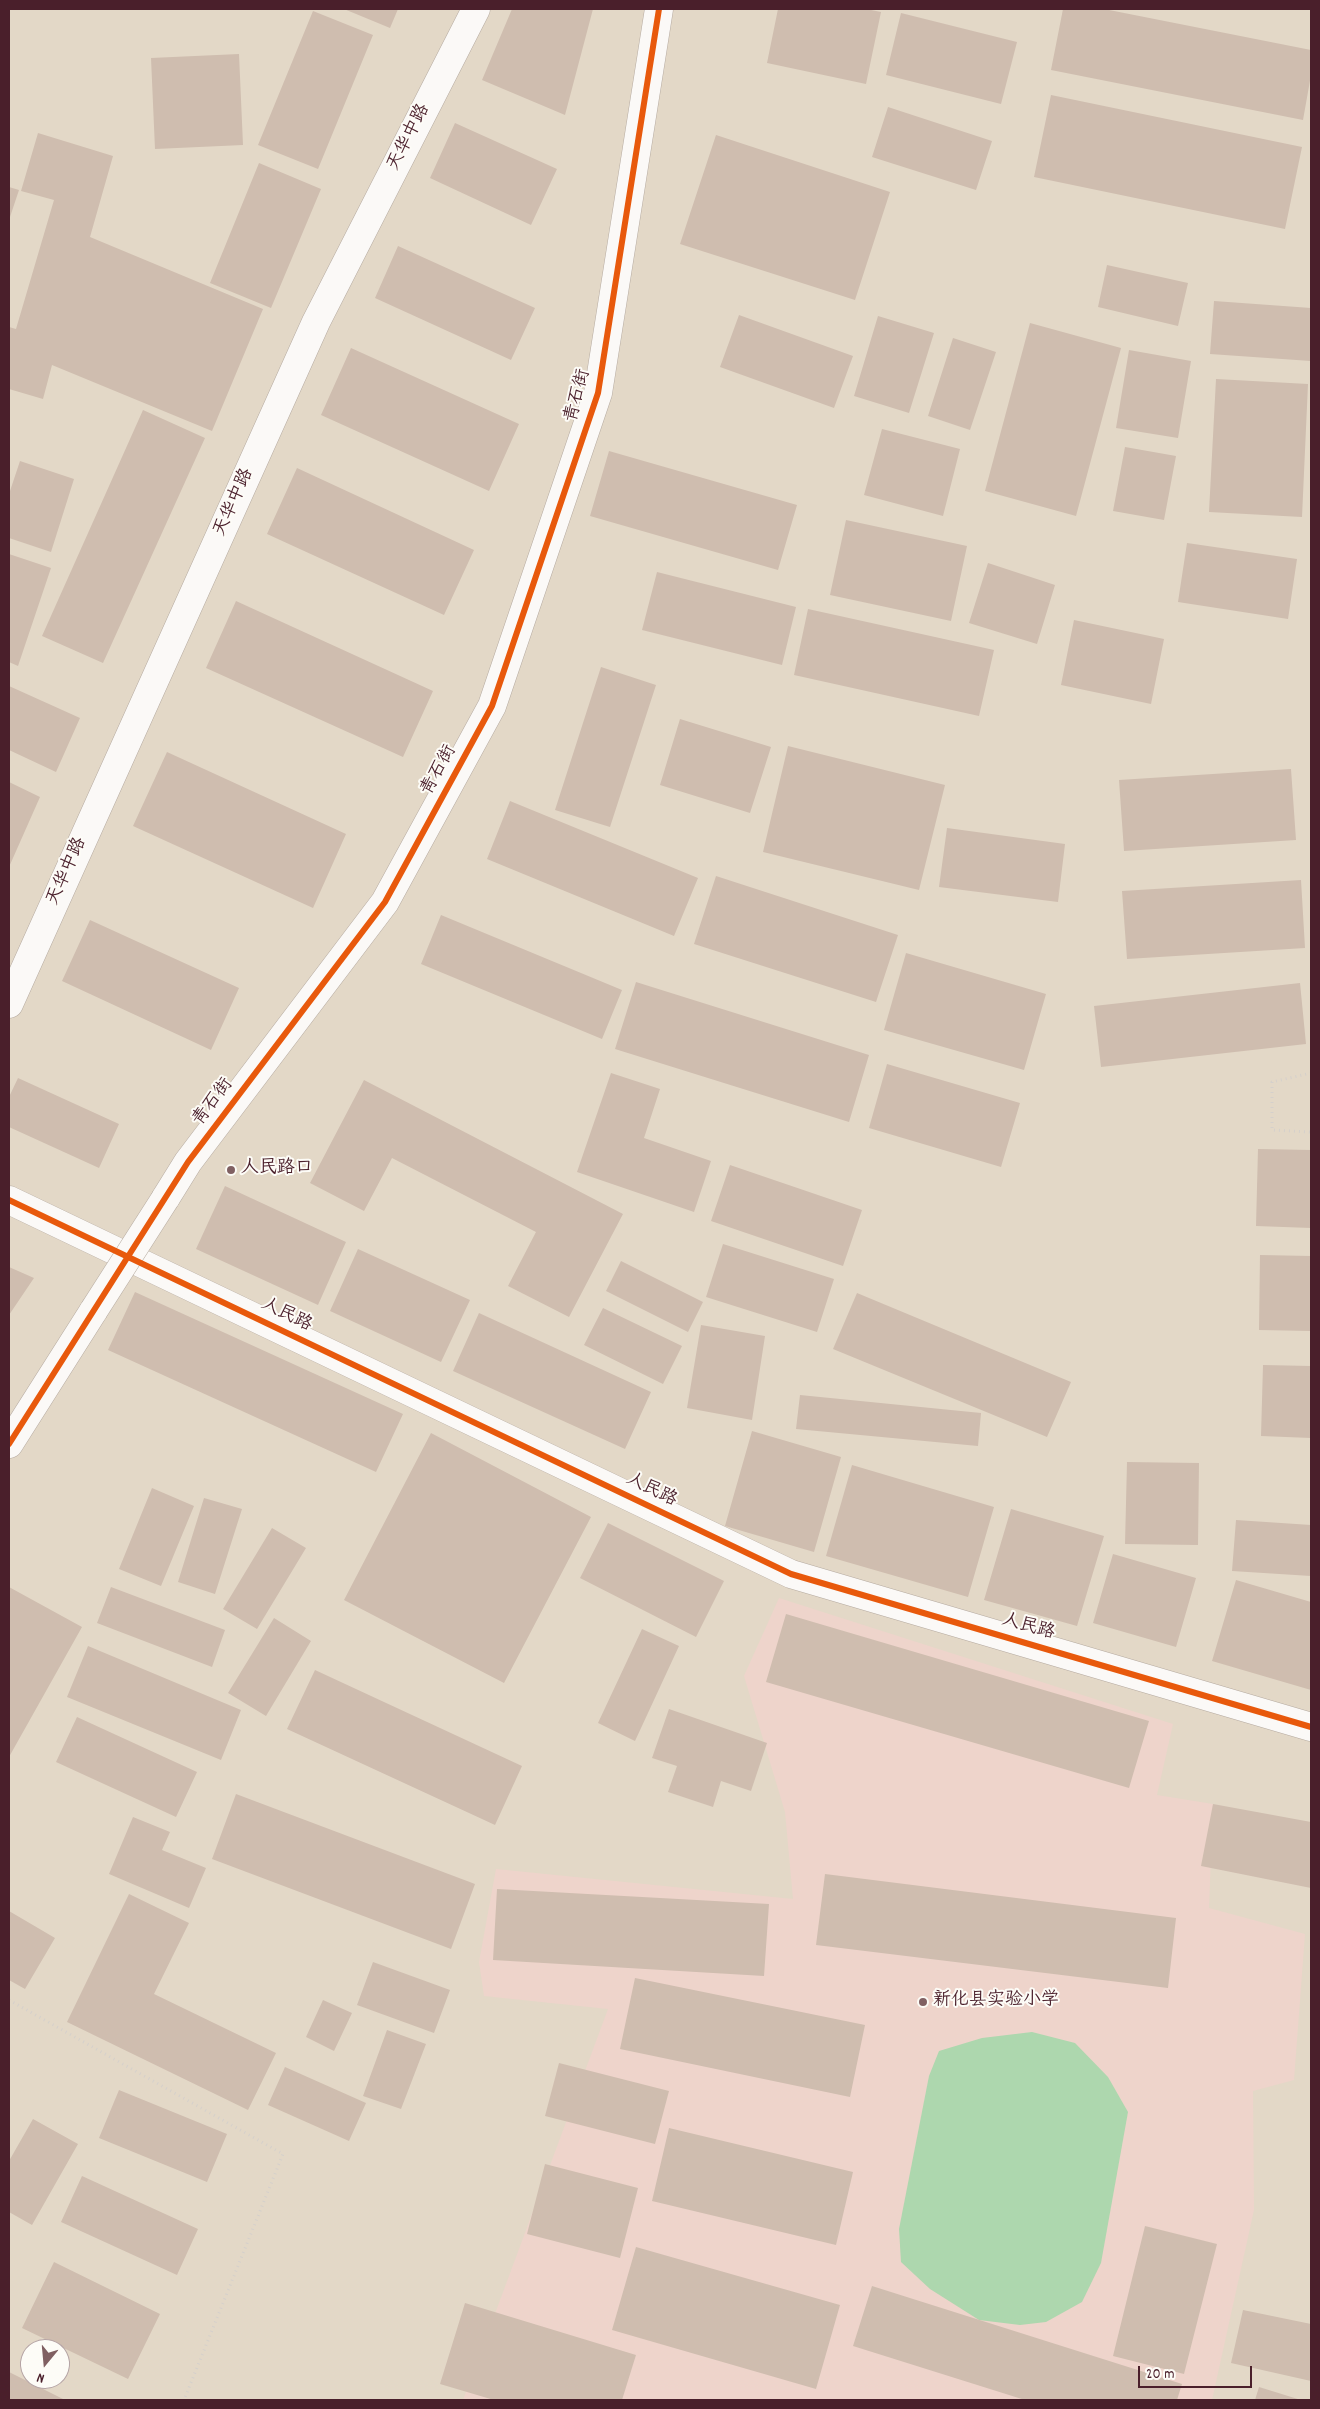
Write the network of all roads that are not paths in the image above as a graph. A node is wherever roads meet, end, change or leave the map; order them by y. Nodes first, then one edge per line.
1 (476, 9) edge
2 (659, 9) edge
3 (9, 1004) edge
4 (9, 1200) edge
5 (9, 1444) edge
6 (1311, 1727) edge

1 - 3 street, 天华中路
2 - 5 street, 青石街, bridge
4 - 6 street, 人民路

